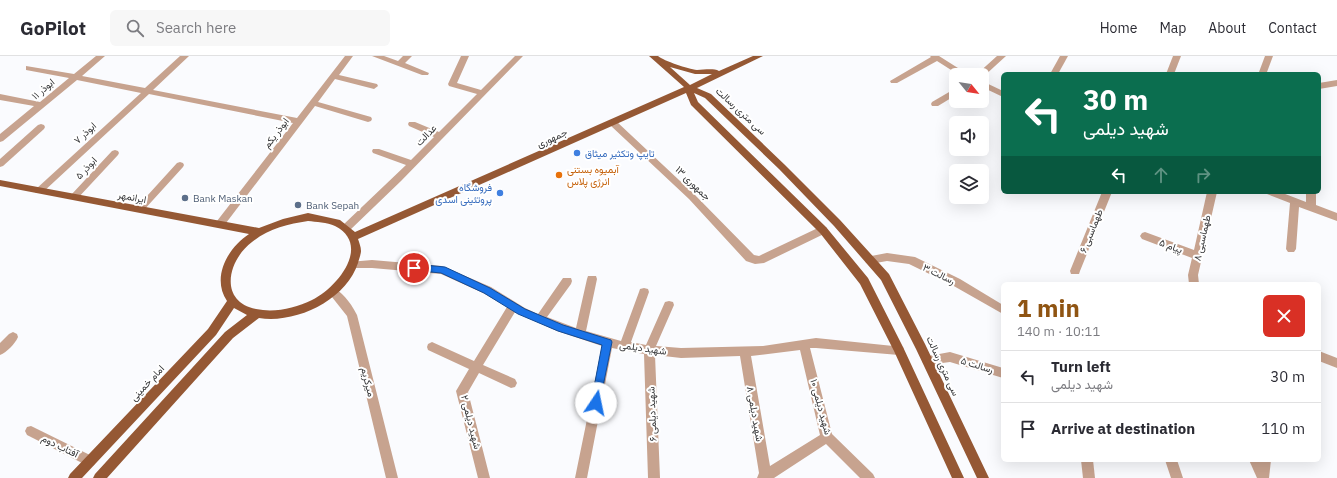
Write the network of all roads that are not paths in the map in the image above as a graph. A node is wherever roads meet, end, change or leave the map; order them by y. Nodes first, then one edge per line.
1 (101, 56) edge
2 (185, 56) edge
3 (349, 56) edge
4 (376, 56) edge
5 (408, 56) edge
6 (465, 56) edge
7 (519, 56) edge
8 (758, 56) edge
9 (1002, 56) edge
10 (1064, 56) edge
11 (1177, 56) edge
12 (1269, 56) edge
13 (935, 57) edge
14 (655, 58) edge
15 (399, 64) junction
16 (29, 68) dead end
17 (953, 68) edge
18 (988, 68) edge
19 (726, 70) junction
20 (424, 72) dead end
21 (1055, 72) edge
22 (1171, 72) edge
23 (1263, 72) dead end
24 (333, 76) junction
25 (75, 77) junction
26 (894, 81) dead end
27 (1337, 83) edge
28 (374, 86) dead end
29 (1321, 86) edge
30 (688, 87) junction
31 (989, 87) edge
32 (146, 91) junction
33 (481, 93) junction
34 (1001, 93) edge
35 (949, 95) edge
36 (0, 97) edge
37 (313, 103) junction
38 (935, 104) dead end
39 (41, 105) junction
40 (368, 119) dead end
41 (299, 121) junction
42 (613, 123) junction
43 (412, 124) dead end
44 (41, 127) dead end
45 (440, 136) junction
46 (0, 139) edge
47 (376, 151) dead end
48 (115, 153) dead end
49 (0, 164) edge
50 (413, 164) junction
51 (180, 165) dead end
52 (1, 184) edge
53 (39, 190) junction
54 (1106, 194) edge
55 (1212, 194) edge
56 (1276, 194) edge
57 (1311, 194) edge
58 (74, 197) junction
59 (1295, 201) junction
60 (1311, 207) junction
61 (140, 209) junction
62 (1337, 216) edge
63 (220, 224) junction
64 (346, 228) junction
65 (823, 230) junction
66 (260, 232) junction
67 (1145, 236) dead end
68 (353, 237) junction
69 (1291, 249) dead end
70 (1198, 256) junction
71 (870, 260) junction
72 (353, 265) junction
73 (1075, 271) dead end
74 (592, 279) dead end
75 (567, 281) dead end
76 (1194, 282) edge
77 (333, 292) junction
78 (644, 292) dead end
79 (232, 302) junction
80 (670, 305) dead end
81 (513, 306) junction
82 (1001, 309) edge
83 (257, 314) junction
84 (540, 319) junction
85 (580, 334) junction
86 (13, 338) dead end
87 (608, 342) junction
88 (804, 345) junction
89 (624, 346) junction
90 (432, 347) dead end
91 (0, 350) edge
92 (649, 350) junction
93 (899, 350) junction
94 (745, 352) junction
95 (1321, 357) edge
96 (927, 360) junction
97 (1337, 363) edge
98 (476, 368) junction
99 (1001, 372) edge
100 (511, 383) dead end
101 (31, 431) dead end
102 (827, 437) junction
103 (90, 461) junction
104 (1087, 462) edge
105 (1172, 462) edge
106 (1256, 462) edge
107 (1265, 462) edge
108 (765, 477) edge
109 (1263, 477) edge
110 (74, 478) edge
111 (99, 478) edge
112 (392, 478) edge
113 (484, 478) edge
114 (581, 478) edge
115 (654, 478) edge
116 (869, 478) edge
117 (958, 478) edge
118 (983, 478) edge
119 (1089, 478) edge
120 (1177, 478) edge

1 - 25 street, ابوذر ۱۱
2 - 32 street, ۷ ابوذر
3 - 24 street, ابوذر یکم
4 - 15 street
5 - 15 street
6 - 33 street
7 - 33 street, عدالت
8 - 19 main road, جمهوری
9 - 18 street
10 - 21 street
11 - 22 street
12 - 23 street
13 - 17 street
13 - 26 street
14 - 19 main road
14 - 30 main road
15 - 20 street
16 - 25 street
19 - 30 main road, جمهوری
24 - 28 street
24 - 37 street, ابوذر یکم
25 - 32 street
25 - 39 street, ابوذر ۱۱
27 - 29 street
30 - 42 main road, جمهوری
30 - 65 main road
30 - 71 main road, سی متری رسالت
31 - 34 street
32 - 41 street
32 - 53 street, ۷ ابوذر
33 - 45 street, عدالت
35 - 38 street
36 - 39 street
37 - 40 street
37 - 41 street, ابوذر یکم
39 - 46 street, ابوذر ۱۱
41 - 63 street, ابوذر یکم
42 - 65 street, ۱۳ جمهوری
42 - 68 main road, جمهوری
43 - 45 street
44 - 49 street
45 - 50 street, عدالت
47 - 50 street
48 - 58 street, ۵ ابوذر
50 - 64 street, عدالت
51 - 61 street
52 - 53 main road, ایرانمهر
53 - 58 main road, ایرانمهر
54 - 73 street, ۶ طهماسبی
55 - 70 street, ۸ طهماسبی
56 - 59 street
57 - 60 street
58 - 61 main road, ایرانمهر
59 - 60 street
59 - 69 street
60 - 62 street
61 - 63 main road, ایرانمهر
63 - 66 main road, ایرانمهر
64 - 66 main road
64 - 68 main road
65 - 93 main road
66 - 79 main road
67 - 70 street, ۵ پیام
68 - 72 main road
70 - 76 street, ۸ طهماسبی
71 - 82 street, ۳ رسالت
71 - 96 main road, سی متری رسالت
72 - 77 main road
72 - 81 street, شهید دیلمی
74 - 85 street
75 - 84 street
77 - 83 main road
77 - 112 street, میرکریم
78 - 89 street
79 - 83 main road
79 - 103 main road, امام خمینی
80 - 92 street
81 - 84 street, شهید دیلمی
81 - 98 street, ۲ شهید دیلمی
83 - 111 main road
84 - 85 street, شهید دیلمی
85 - 87 street, شهید دیلمی
86 - 91 street
87 - 89 street, شهید دیلمی
87 - 114 street
88 - 93 street, شهید دیلمی
88 - 94 street, شهید دیلمی
88 - 102 street, ۱۰ شهید دیلمی
89 - 92 street, شهید دیلمی
90 - 98 street
92 - 94 street, شهید دیلمی
92 - 115 street, ۶ شهید دیلمی
93 - 117 main road
94 - 108 street, ۸ شهید دیلمی
95 - 97 street
96 - 99 street, ۵ رسالت
96 - 118 main road, سی متری رسالت
98 - 100 street
98 - 113 street, ۲ شهید دیلمی
101 - 103 street, آفتاب دوم
102 - 108 street
102 - 116 street, ۱۰ شهید دیلمی
103 - 110 main road, امام خمینی
104 - 119 street
105 - 120 street
106 - 109 street
107 - 109 street

